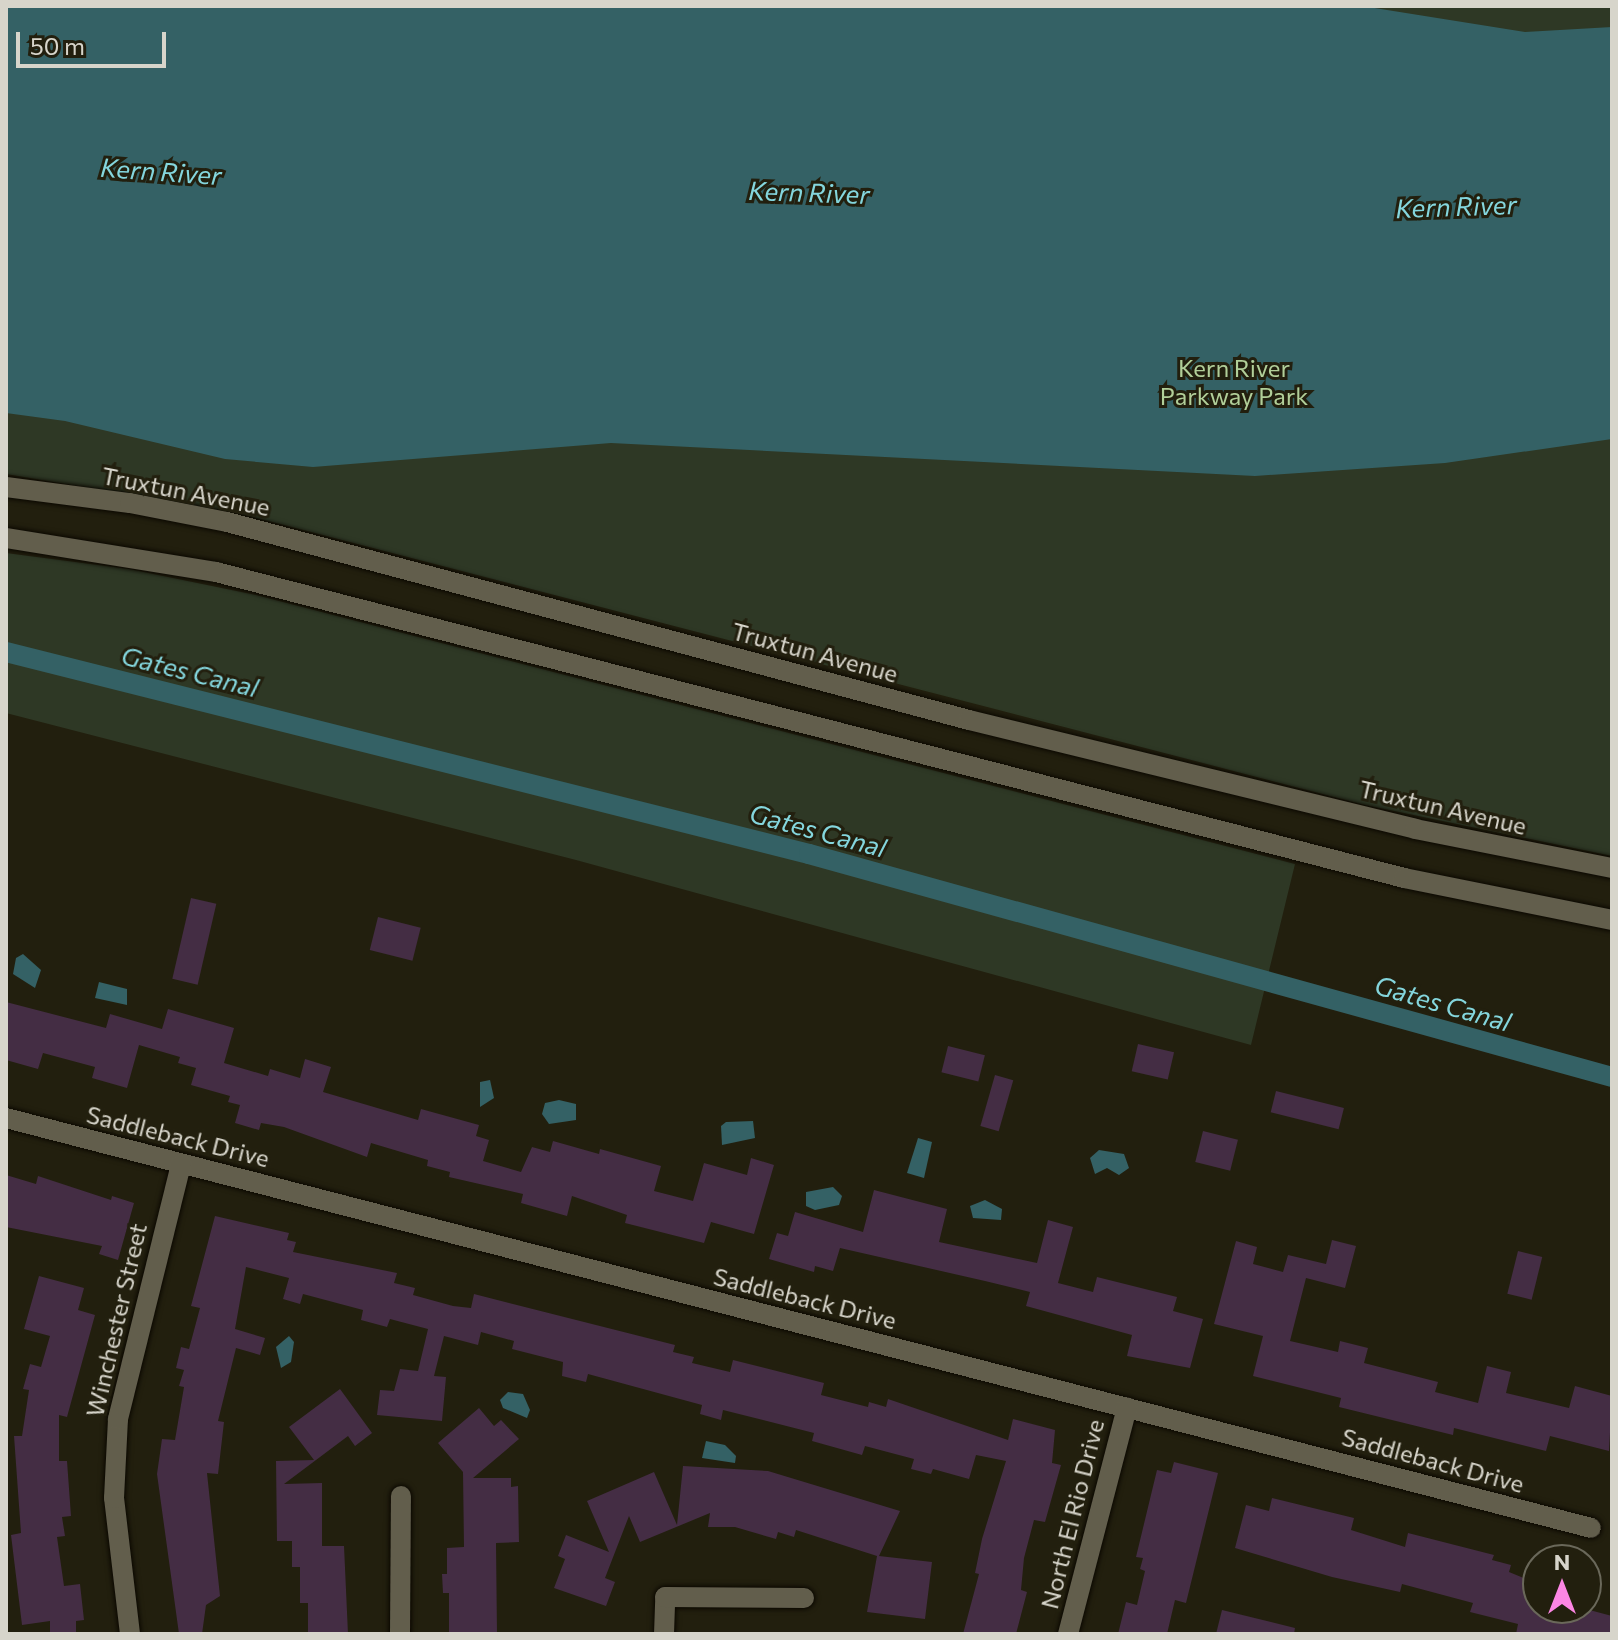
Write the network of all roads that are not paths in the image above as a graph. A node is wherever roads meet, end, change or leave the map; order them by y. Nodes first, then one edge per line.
1 (6, 487) edge
2 (6, 538) edge
3 (1612, 868) edge
4 (1612, 920) edge
5 (6, 1118) edge
6 (181, 1164) junction
7 (1127, 1408) junction
8 (401, 1496) dead end
9 (1591, 1528) dead end
10 (804, 1598) dead end
11 (130, 1634) edge
12 (400, 1634) edge
13 (664, 1634) edge
14 (1068, 1634) edge

1 - 3 main road, Truxtun Avenue
2 - 4 main road
5 - 6 main road, Saddleback Drive
6 - 7 main road, Saddleback Drive
6 - 11 main road, Winchester Street
7 - 9 main road, Saddleback Drive
7 - 14 main road, North El Rio Drive
8 - 12 main road
10 - 13 main road

